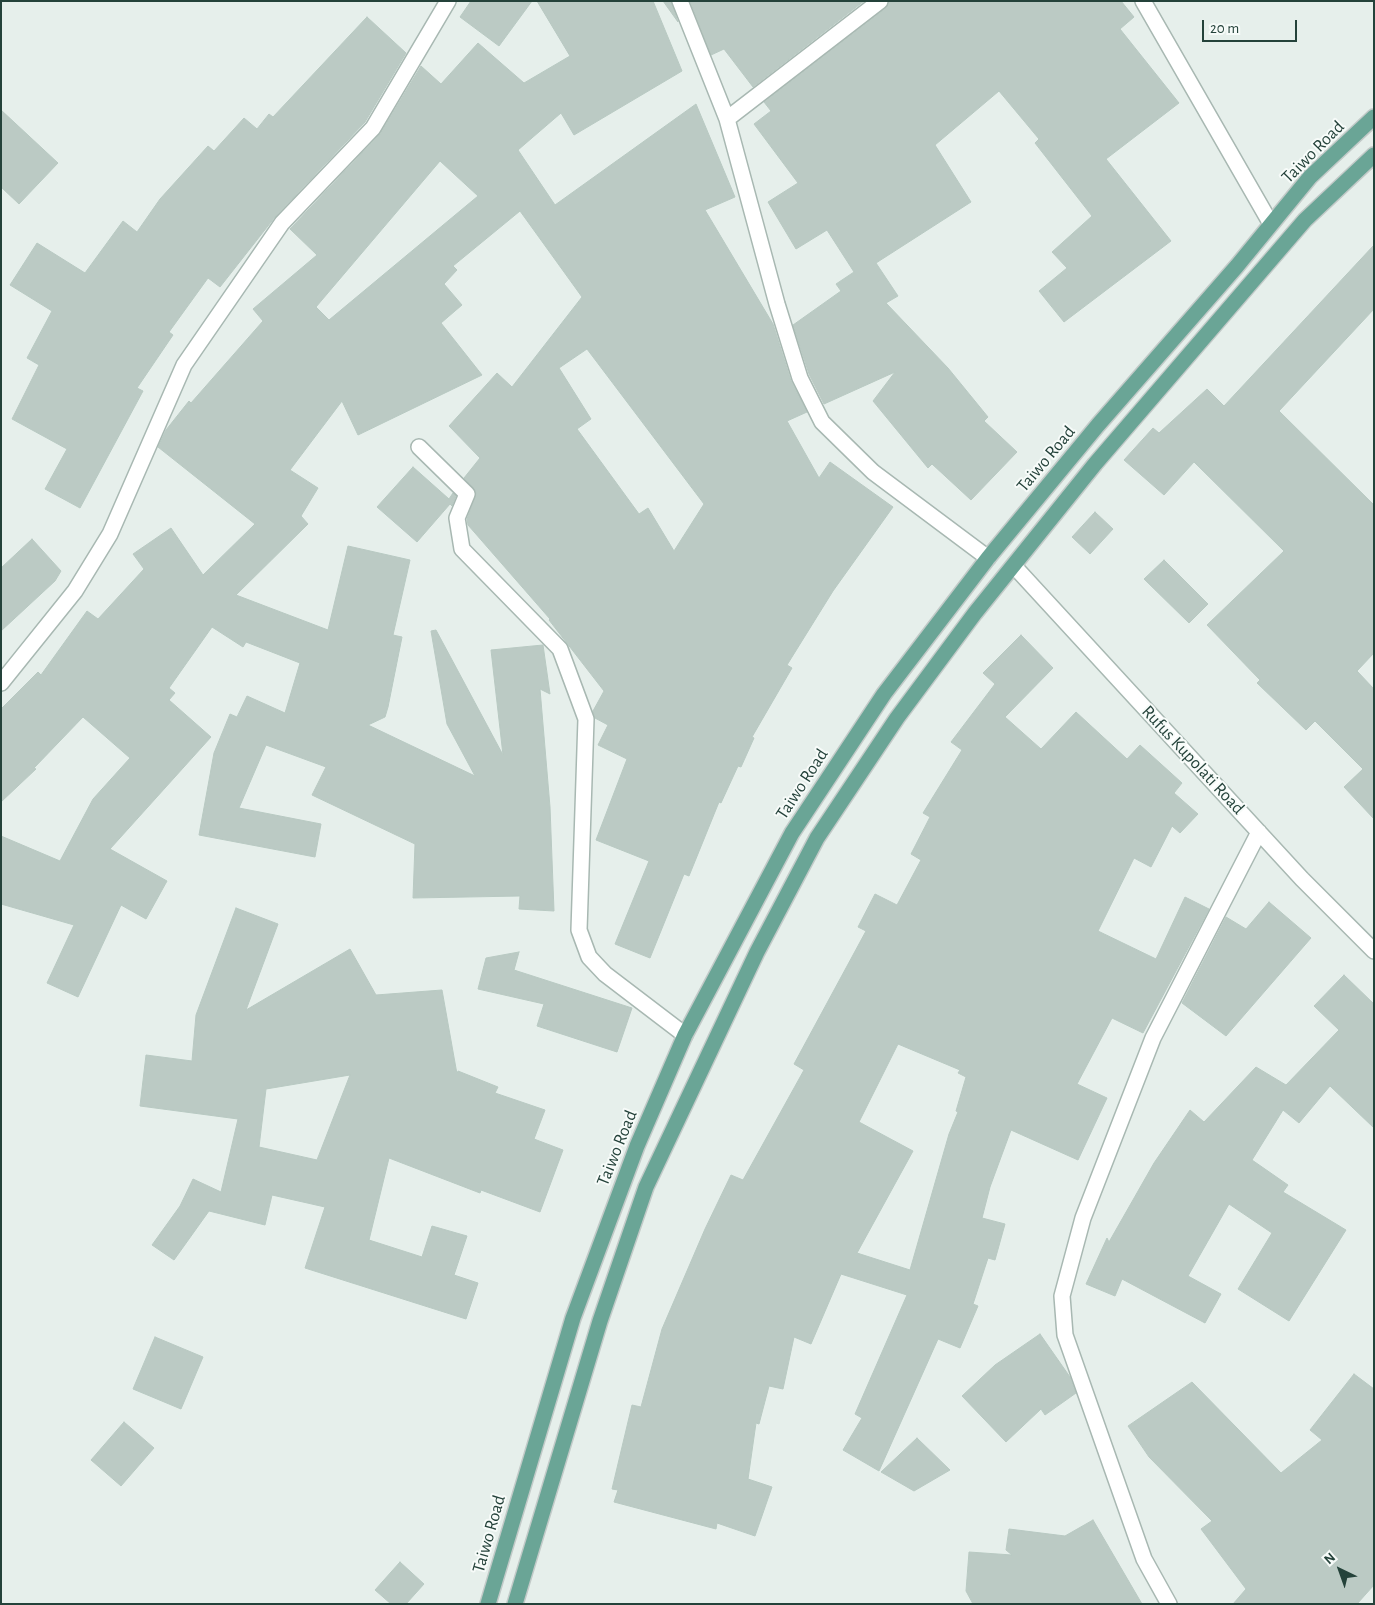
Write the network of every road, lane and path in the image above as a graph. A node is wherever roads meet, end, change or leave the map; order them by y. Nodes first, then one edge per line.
1 (448, 1) edge
2 (680, 1) edge
3 (880, 1) edge
4 (1143, 1) edge
5 (1374, 117) edge
6 (727, 119) junction
7 (1374, 155) edge
8 (1271, 224) junction
9 (419, 447) dead end
10 (988, 558) junction
11 (1014, 566) junction
12 (1, 683) edge
13 (1259, 832) junction
14 (1374, 951) edge
15 (684, 1035) junction
16 (488, 1604) edge
17 (515, 1604) edge
18 (1169, 1604) edge

1 - 12 street
2 - 6 street
3 - 6 street
4 - 8 street
5 - 8 main road, Taiwo Road
6 - 10 street
7 - 11 main road
8 - 10 main road, Taiwo Road
9 - 15 street
10 - 15 main road, Taiwo Road
11 - 13 street, Rufus Kupolati Road
11 - 17 main road
13 - 14 street, Rufus Kupolati Road
13 - 18 street
15 - 16 main road, Taiwo Road

